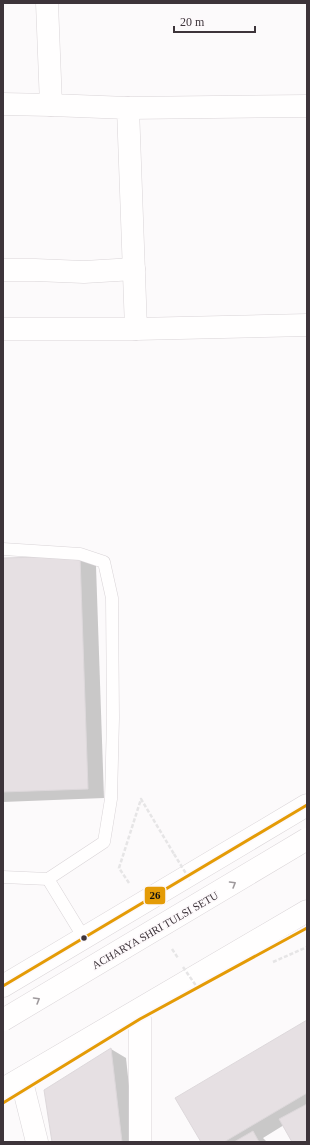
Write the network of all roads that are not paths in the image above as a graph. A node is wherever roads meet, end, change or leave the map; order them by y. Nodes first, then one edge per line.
1 (47, 3) edge
2 (3, 104) edge
3 (51, 105) junction
4 (307, 106) edge
5 (128, 108) junction
6 (134, 269) junction
7 (3, 270) edge
8 (307, 325) edge
9 (3, 329) edge
10 (136, 329) junction
11 (3, 549) edge
12 (307, 805) edge
13 (307, 839) edge
14 (3, 877) edge
15 (48, 879) junction
16 (307, 911) edge
17 (307, 928) edge
18 (84, 938) junction
19 (3, 986) edge
20 (140, 1019) junction
21 (3, 1020) edge
22 (14, 1090) edge
23 (3, 1103) edge
24 (37, 1142) edge
25 (140, 1142) edge

1 - 3 main road
2 - 3 main road
3 - 5 main road
4 - 5 main road
5 - 6 main road
6 - 7 main road
6 - 10 main road
8 - 10 main road
9 - 10 main road
11 - 15 lane
12 - 18 main road
21 -> 13 main road, ACHARYA SHRI TULSI SETU, bridge
14 - 15 lane
15 - 18 lane
16 - 22 main road
17 - 20 main road
18 - 19 main road
20 - 22 main road
20 - 25 main road
22 - 23 main road
22 - 24 main road

